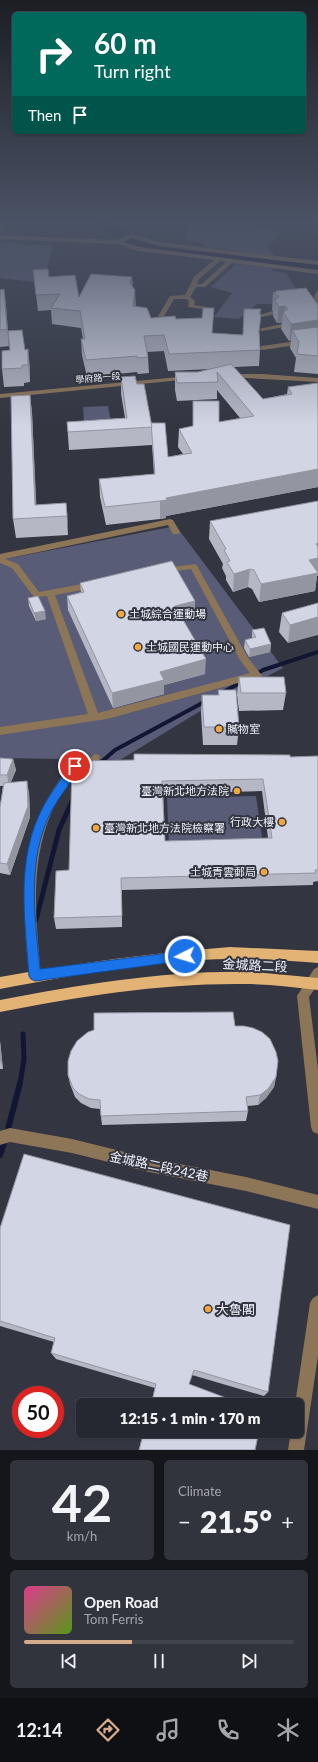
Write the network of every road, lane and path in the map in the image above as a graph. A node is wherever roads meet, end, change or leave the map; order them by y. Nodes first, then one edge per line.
1 (191, 291) edge
2 (318, 293) edge
3 (187, 298) junction
4 (190, 306) junction
5 (209, 309) edge
6 (273, 313) edge
7 (204, 315) edge
8 (262, 315) edge
9 (160, 318) edge
10 (318, 320) edge
11 (282, 326) edge
12 (262, 329) edge
13 (318, 340) edge
14 (262, 348) dead end
15 (218, 376) edge
16 (197, 378) edge
17 (318, 380) edge
18 (0, 396) edge
19 (176, 532) dead end
20 (0, 559) edge
21 (156, 573) edge
22 (103, 583) edge
23 (50, 593) junction
24 (94, 716) junction
25 (0, 731) edge
26 (95, 758) dead end
27 (318, 957) edge
28 (35, 976) junction
29 (315, 980) edge
30 (0, 983) edge
31 (0, 1006) edge
32 (318, 1127) edge
33 (0, 1138) edge
34 (318, 1202) edge
35 (318, 1303) edge
36 (296, 1450) edge

1 - 3 street
2 - 10 street
3 - 4 street
3 - 9 street
4 - 5 street
4 - 7 street
6 - 8 street
11 - 12 street
13 - 14 street
15 - 17 street
16 - 18 street, 學府路一段
19 - 20 street
20 - 23 street
21 - 24 street
22 - 23 street
23 - 24 street
24 - 25 street
26 - 28 street
27 - 28 main road, 金城路二段
28 - 30 main road, 金城路二段
29 - 31 main road, 金城路二段
29 - 32 street
33 - 34 street, 金城路二段242巷
35 - 36 street

